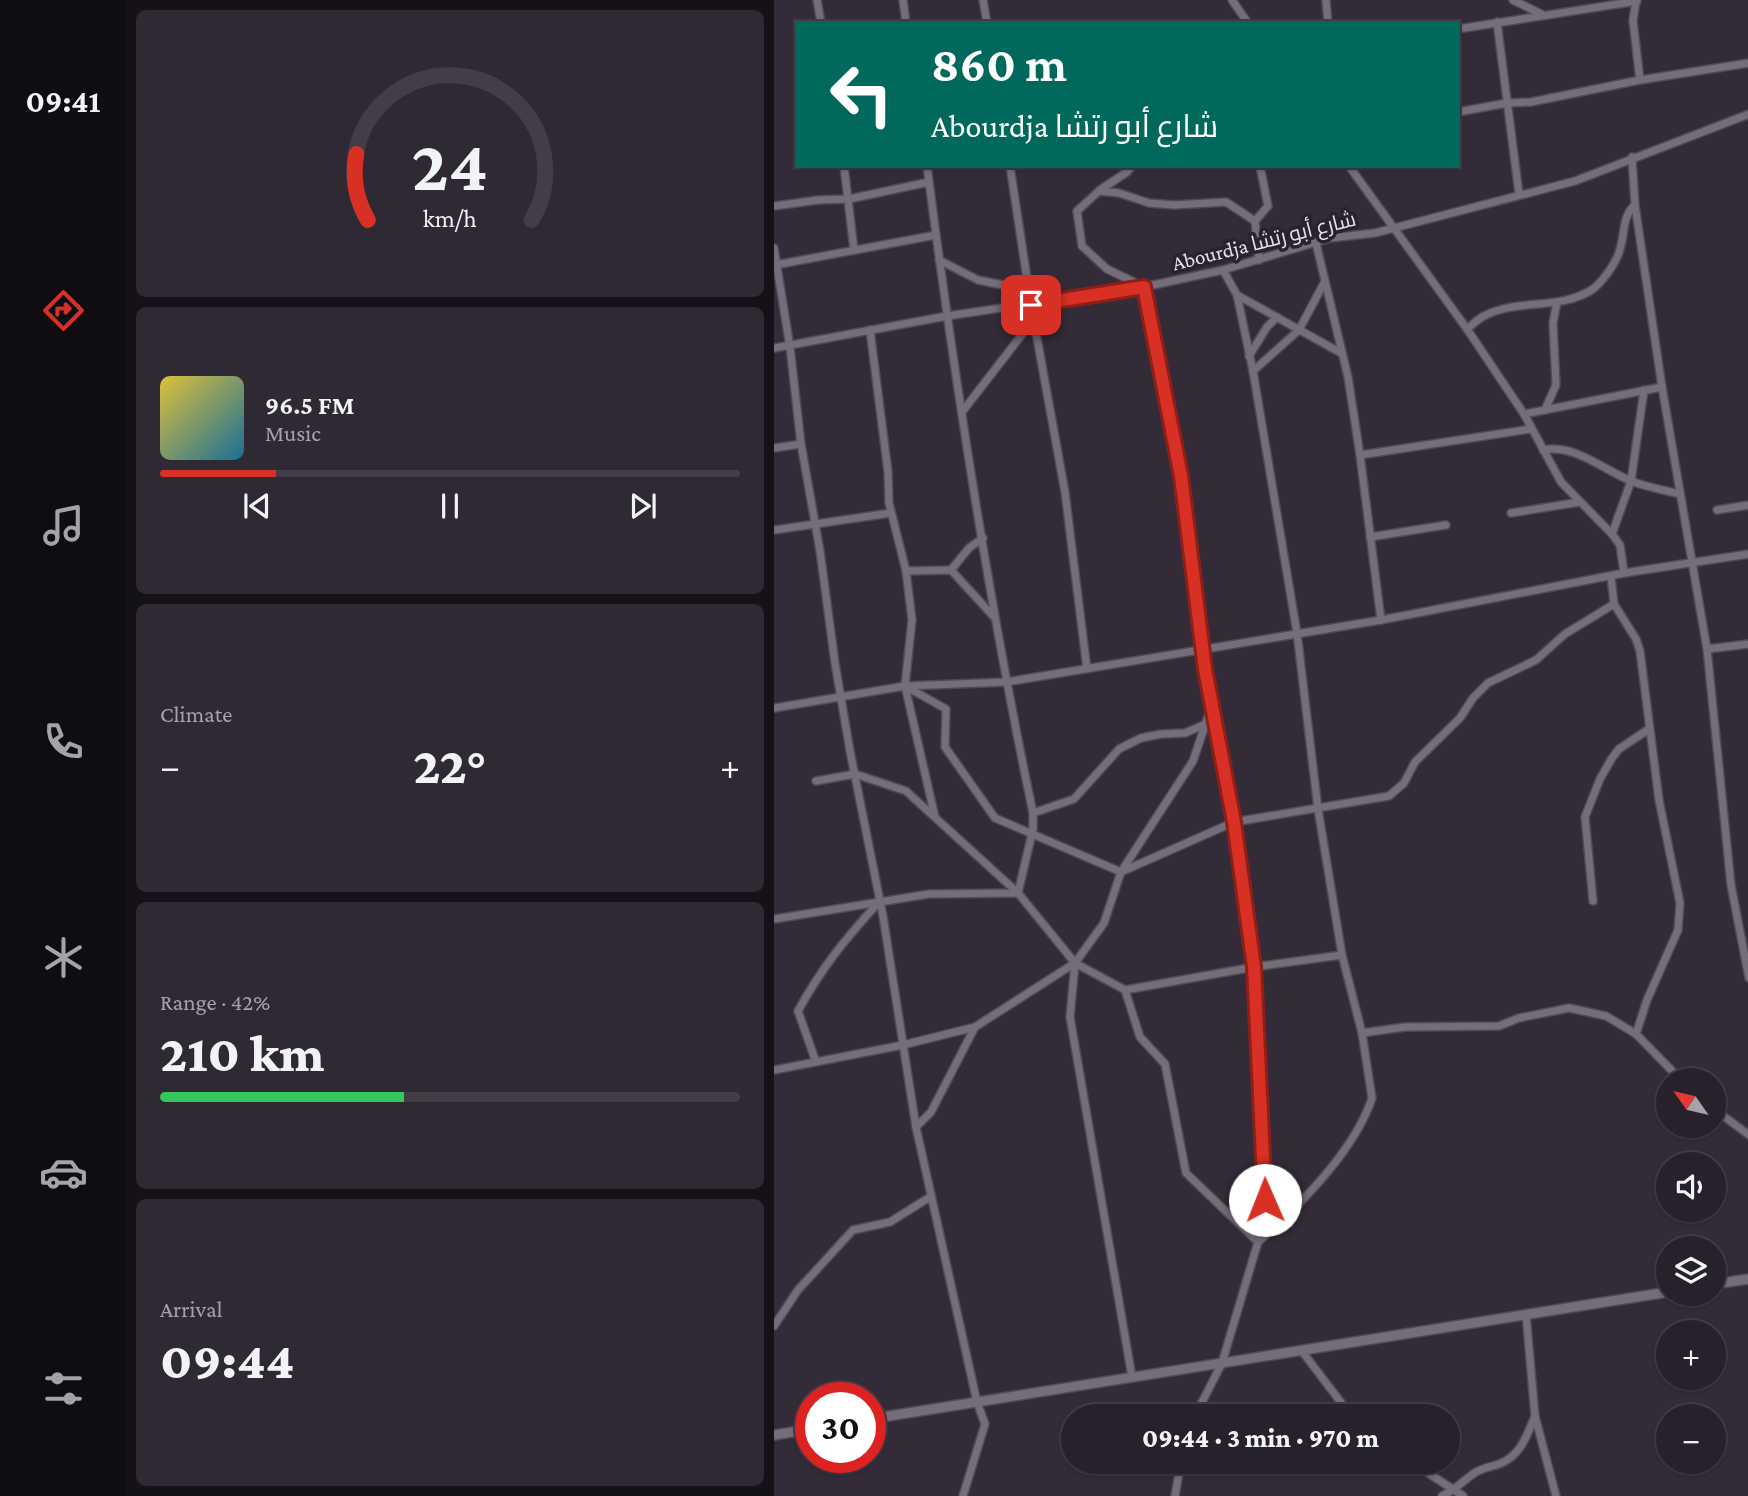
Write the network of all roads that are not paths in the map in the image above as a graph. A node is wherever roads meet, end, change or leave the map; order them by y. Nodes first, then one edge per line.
1 (817, 0) edge
2 (903, 0) edge
3 (983, 0) edge
4 (1232, 0) edge
5 (1326, 0) edge
6 (1513, 0) edge
7 (1638, 0) edge
8 (1543, 15) junction
9 (821, 21) edge
10 (906, 21) edge
11 (987, 21) edge
12 (1247, 21) edge
13 (1328, 21) edge
14 (1497, 22) junction
15 (1460, 29) edge
16 (1749, 63) edge
17 (1640, 80) junction
18 (1507, 103) junction
19 (1460, 112) edge
20 (1749, 114) edge
21 (1632, 158) junction
22 (844, 168) edge
23 (927, 168) edge
24 (1010, 168) edge
25 (1131, 168) edge
26 (1260, 168) edge
27 (1351, 168) edge
28 (929, 182) junction
29 (1099, 191) junction
30 (1519, 194) junction
31 (849, 199) junction
32 (1635, 205) junction
33 (774, 206) edge
34 (1255, 221) junction
35 (1395, 227) junction
36 (936, 235) junction
37 (1316, 243) junction
38 (774, 248) edge
39 (854, 250) junction
40 (939, 260) junction
41 (1259, 260) junction
42 (775, 265) edge
43 (1223, 270) junction
44 (1324, 283) junction
45 (1144, 287) junction
46 (1237, 295) junction
47 (1557, 302) junction
48 (1031, 305) junction
49 (947, 316) junction
50 (1277, 317) junction
51 (1034, 319) junction
52 (1467, 329) junction
53 (870, 330) junction
54 (1299, 330) junction
55 (790, 346) junction
56 (774, 348) edge
57 (1341, 353) junction
58 (1249, 356) junction
59 (1253, 371) junction
60 (1662, 387) junction
61 (1644, 390) junction
62 (1545, 410) junction
63 (962, 412) junction
64 (1524, 414) junction
65 (1531, 429) junction
66 (801, 444) junction
67 (774, 448) edge
68 (1543, 450) junction
69 (1360, 455) junction
70 (1631, 481) junction
71 (1680, 494) junction
72 (1580, 502) junction
73 (1749, 505) edge
74 (1717, 510) dead end
75 (891, 513) junction
76 (1511, 513) dead end
77 (815, 524) junction
78 (1446, 525) dead end
79 (774, 530) edge
80 (1612, 534) junction
81 (1370, 537) junction
82 (983, 538) junction
83 (1749, 554) edge
84 (1692, 563) junction
85 (951, 569) junction
86 (906, 571) junction
87 (1624, 573) junction
88 (1611, 576) junction
89 (1614, 604) junction
90 (995, 618) junction
91 (1381, 620) junction
92 (1297, 633) junction
93 (1749, 645) edge
94 (1707, 649) junction
95 (1202, 650) junction
96 (1087, 668) junction
97 (1006, 682) junction
98 (905, 686) junction
99 (841, 697) junction
100 (1211, 707) junction
101 (774, 708) edge
102 (1206, 724) junction
103 (1650, 729) junction
104 (855, 774) junction
105 (816, 781) dead end
106 (1318, 809) junction
107 (1033, 813) junction
108 (935, 818) junction
109 (1234, 822) junction
110 (1032, 834) junction
111 (1121, 872) junction
112 (1018, 893) junction
113 (880, 901) junction
114 (1593, 901) dead end
115 (774, 919) edge
116 (1342, 955) junction
117 (1075, 963) junction
118 (1254, 967) junction
119 (1749, 978) edge
120 (1125, 990) junction
121 (975, 1027) junction
122 (1361, 1033) junction
123 (1636, 1034) junction
124 (903, 1045) junction
125 (816, 1062) junction
126 (1669, 1068) edge
127 (774, 1070) edge
128 (1726, 1118) edge
129 (916, 1127) junction
130 (1749, 1135) edge
131 (930, 1197) junction
132 (1258, 1242) junction
133 (1749, 1279) edge
134 (1726, 1282) edge
135 (1656, 1294) edge
136 (1526, 1314) junction
137 (774, 1326) edge
138 (1301, 1350) junction
139 (1222, 1363) junction
140 (1132, 1377) junction
141 (977, 1402) junction
142 (1201, 1404) edge
143 (1342, 1404) edge
144 (886, 1416) edge
145 (1535, 1416) junction
146 (795, 1432) edge
147 (774, 1435) edge
148 (1179, 1474) edge
149 (1429, 1474) edge
150 (1454, 1491) junction
151 (963, 1496) edge
152 (1175, 1496) edge
153 (1442, 1496) edge
154 (1463, 1496) edge
155 (1557, 1496) edge

1 - 9 street
2 - 10 street
3 - 11 street
4 - 12 street
5 - 13 street
6 - 8 street
7 - 8 street
7 - 17 street
8 - 14 street
14 - 15 street
14 - 18 street
16 - 17 street
17 - 18 street
18 - 19 street
18 - 30 street
20 - 21 street, Abourdja شارع أبو رتشا
21 - 30 street, Abourdja شارع أبو رتشا
21 - 32 street
22 - 31 street
23 - 28 street
24 - 48 street
25 - 29 street
26 - 34 street
27 - 35 street
28 - 31 street
28 - 36 street
29 - 34 street
29 - 45 street
30 - 35 street, Abourdja شارع أبو رتشا
31 - 33 street
31 - 39 street
32 - 47 street
32 - 60 street
34 - 41 street
35 - 37 street, Abourdja شارع أبو رتشا
35 - 52 street
36 - 39 street
36 - 40 street
37 - 41 street, Abourdja شارع أبو رتشا
37 - 44 street
38 - 42 street
39 - 42 street
40 - 48 street
40 - 49 street
41 - 43 street, Abourdja شارع أبو رتشا
42 - 55 street
43 - 45 street, Abourdja شارع أبو رتشا
43 - 46 street
44 - 54 street
44 - 57 street
45 - 48 street, Abourdja شارع أبو رتشا
45 - 95 street
46 - 50 street
46 - 58 street
47 - 52 street
47 - 62 street
48 - 49 street, Abourdja شارع أبو رتشا
48 - 51 street
49 - 53 street, Abourdja شارع أبو رتشا
49 - 63 street
50 - 54 street
50 - 58 street
51 - 63 street
51 - 96 street
52 - 64 street
53 - 55 street, Abourdja شارع أبو رتشا
53 - 75 street
54 - 57 street
54 - 59 street
55 - 56 street, Abourdja شارع أبو رتشا
55 - 66 street
57 - 69 street
58 - 59 street
59 - 92 street
60 - 61 street
60 - 71 street
61 - 62 street
61 - 70 street
62 - 64 street
63 - 82 street
64 - 65 street
65 - 68 street
65 - 69 street
66 - 67 street
66 - 77 street
68 - 70 street
68 - 72 street
69 - 81 street
70 - 71 street
70 - 80 street
71 - 84 street
72 - 76 street
72 - 80 street
73 - 74 street
75 - 77 street
75 - 86 street
77 - 79 street
77 - 99 street
78 - 81 street
80 - 87 street
81 - 91 street
82 - 85 street
82 - 90 street
83 - 84 street
84 - 87 street
84 - 94 street
85 - 86 street
85 - 90 street
86 - 98 street
87 - 88 street
88 - 89 street
88 - 91 street
89 - 103 street
89 - 106 street
90 - 97 street
91 - 92 street
92 - 95 street
92 - 106 street
93 - 94 street
94 - 119 street
95 - 96 street
95 - 100 street
96 - 97 street
97 - 98 street
97 - 107 street
98 - 99 street
98 - 108 street
98 - 110 street
99 - 101 street
99 - 104 street
100 - 102 street
100 - 109 street
102 - 107 street
102 - 111 street
103 - 114 street
103 - 123 street
104 - 105 street
104 - 108 street
104 - 113 street
106 - 109 street
106 - 116 street
107 - 110 street
108 - 112 street
109 - 111 street
109 - 118 street
110 - 111 street
110 - 112 street
111 - 117 street
112 - 113 street
112 - 117 street
113 - 115 street
113 - 124 street
113 - 125 street
116 - 118 street
116 - 122 street
117 - 120 street
117 - 121 street
117 - 140 street
118 - 120 street
118 - 132 street
120 - 132 street
121 - 124 street
121 - 129 street
122 - 123 street
122 - 132 street
123 - 126 street
124 - 125 street
124 - 129 street
125 - 127 street
128 - 130 street
129 - 131 street
131 - 137 street
131 - 141 street
132 - 139 street
133 - 134 street
135 - 136 street
136 - 138 street
136 - 145 street
138 - 139 street
138 - 143 street
139 - 140 street
139 - 142 street
140 - 141 street
141 - 144 street
141 - 151 street
145 - 150 street
145 - 155 street
146 - 147 street
148 - 152 street
149 - 150 street
150 - 153 street
150 - 154 street

